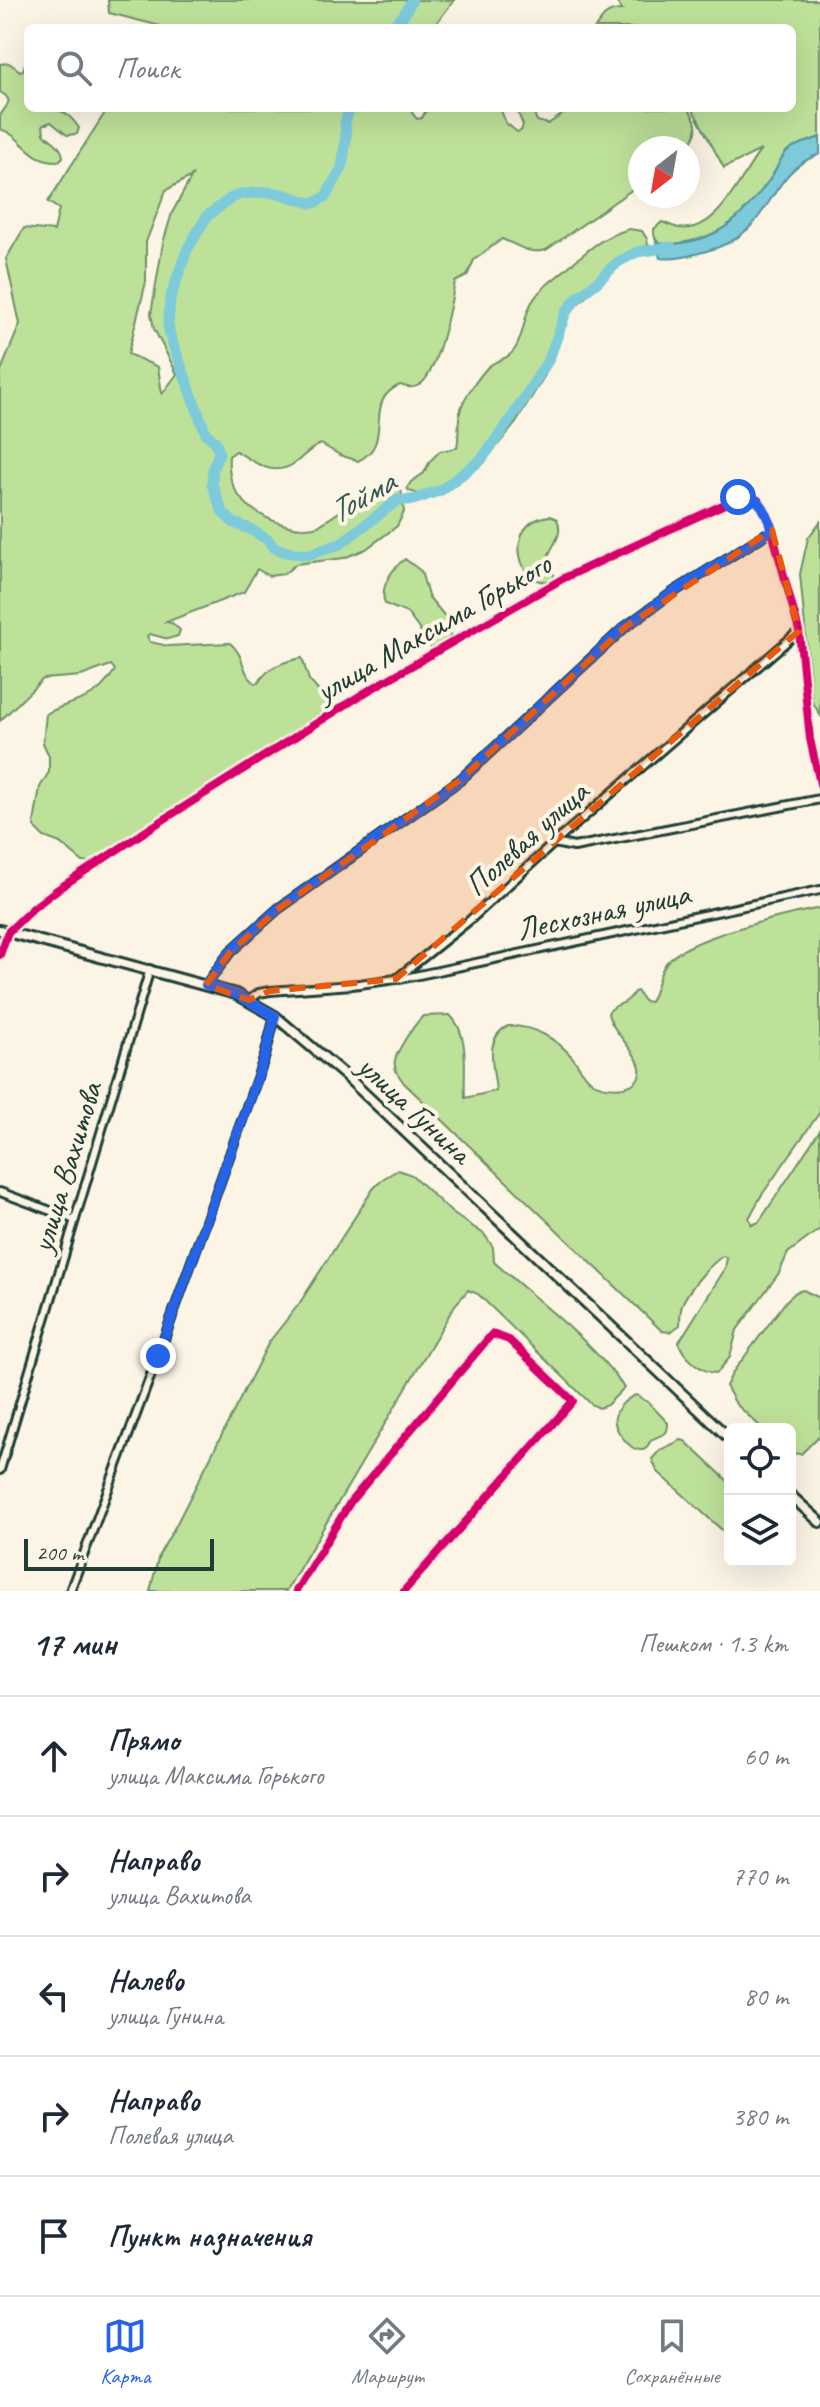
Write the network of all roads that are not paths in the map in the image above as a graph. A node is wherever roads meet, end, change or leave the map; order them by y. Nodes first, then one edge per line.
1 (772, 530) junction
2 (799, 631) junction
3 (820, 784) edge
4 (820, 799) edge
5 (554, 843) junction
6 (820, 890) edge
7 (4, 931) edge
8 (0, 955) edge
9 (150, 969) junction
10 (396, 979) junction
11 (206, 985) junction
12 (249, 1000) junction
13 (275, 1016) junction
14 (0, 1192) edge
15 (75, 1220) junction
16 (724, 1433) edge
17 (0, 1470) edge
18 (796, 1500) edge
19 (820, 1522) edge
20 (70, 1591) edge
21 (296, 1591) edge
22 (404, 1591) edge

1 - 2 street, улица Максима Горького
1 - 7 street, улица Максима Горького
1 - 11 street
2 - 3 street, улица Максима Горького
2 - 5 street, Полевая улица
4 - 5 street
5 - 10 street, Полевая улица
6 - 10 street, Лесхозная улица
7 - 8 street, улица Максима Горького
7 - 9 main road, улица Гунина
9 - 11 main road, улица Гунина
9 - 15 street, улица Вахитова
10 - 12 street
11 - 12 main road, улица Гунина
12 - 13 main road, улица Гунина
13 - 16 main road, улица Гунина
13 - 20 street
14 - 15 street
15 - 17 street, улица Вахитова
18 - 19 main road
21 - 22 street

